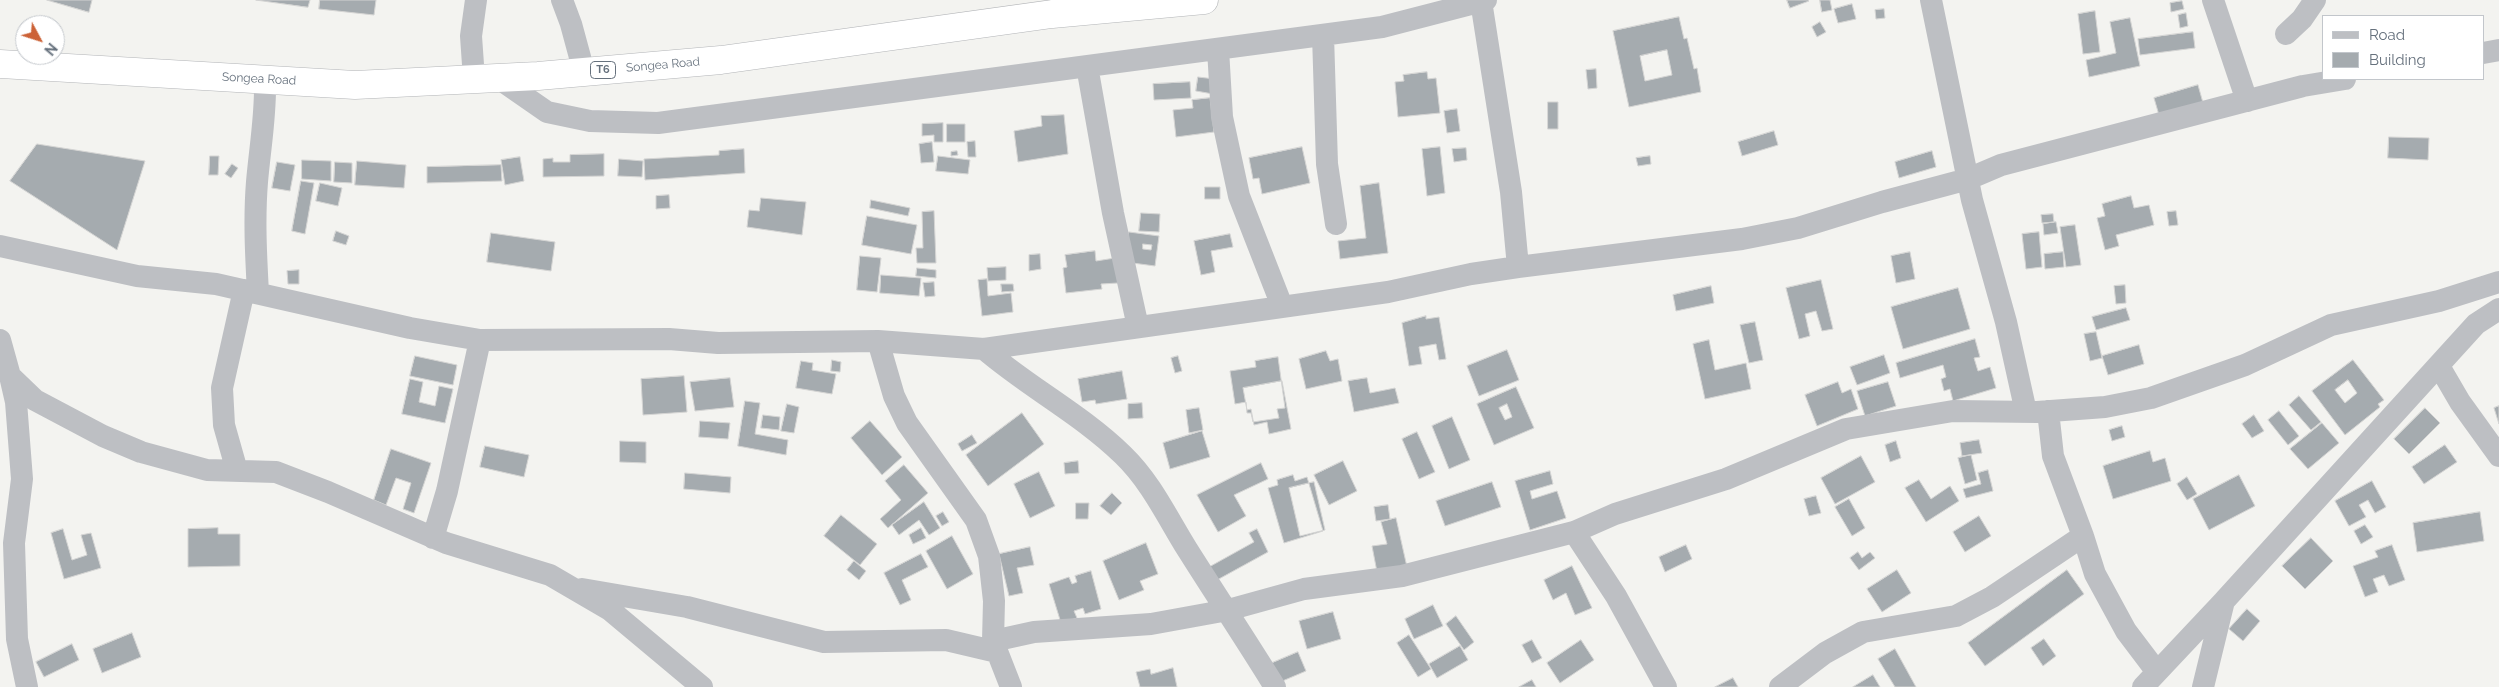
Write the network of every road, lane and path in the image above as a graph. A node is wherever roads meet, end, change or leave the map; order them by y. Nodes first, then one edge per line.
1 (476, 0) edge
2 (562, 0) edge
3 (1204, 0) edge
4 (1931, 0) edge
5 (2214, 0) edge
6 (2314, 0) edge
7 (1484, 1) edge
8 (2286, 34) dead end
9 (1323, 35) junction
10 (1218, 49) junction
11 (2499, 50) edge
12 (2484, 53) edge
13 (0, 64) edge
14 (1087, 66) junction
15 (584, 72) junction
16 (486, 79) junction
17 (265, 80) junction
18 (2341, 80) edge
19 (2247, 101) junction
20 (1968, 180) junction
21 (1336, 224) dead end
22 (0, 246) edge
23 (1518, 267) junction
24 (2499, 282) edge
25 (251, 292) junction
26 (1282, 306) junction
27 (2499, 309) edge
28 (1138, 327) junction
29 (0, 340) edge
30 (480, 340) junction
31 (878, 341) junction
32 (984, 348) junction
33 (2439, 366) junction
34 (10, 376) junction
35 (2037, 411) junction
36 (2499, 456) edge
37 (237, 471) junction
38 (1574, 532) junction
39 (2084, 536) junction
40 (433, 538) junction
41 (8, 569) edge
42 (571, 588) junction
43 (2224, 600) junction
44 (1228, 610) junction
45 (995, 646) junction
46 (2150, 680) edge
47 (27, 687) edge
48 (702, 687) edge
49 (1010, 687) edge
50 (1275, 687) edge
51 (1666, 687) edge
52 (1780, 687) edge
53 (2203, 687) edge

1 - 16 street
2 - 15 street
3 - 15 highway, Songea Road / T6
4 - 20 street
5 - 19 street
6 - 8 street
7 - 9 street
7 - 23 street
9 - 10 street
9 - 21 street
10 - 14 street
10 - 26 street
11 - 12 street
13 - 17 highway, Songea Road / T6
14 - 16 street
14 - 28 street
15 - 16 highway, Songea Road / T6
16 - 17 highway, Songea Road / T6
17 - 25 street
18 - 19 street
19 - 20 street
20 - 23 street
20 - 35 street
22 - 25 street
23 - 26 street
24 - 35 street
25 - 30 street
25 - 37 street
26 - 28 street
27 - 33 street
28 - 32 street
29 - 34 street
30 - 31 street
30 - 40 street
31 - 32 street
31 - 45 street
32 - 44 street
33 - 36 street
33 - 43 street
34 - 37 street
34 - 41 street
35 - 38 street
35 - 39 street
37 - 40 street
38 - 44 street
38 - 51 street
39 - 46 street
39 - 52 street
40 - 42 street
41 - 47 street
42 - 45 street
42 - 48 street
43 - 46 street
43 - 53 street
44 - 45 street
44 - 50 street
45 - 49 street

